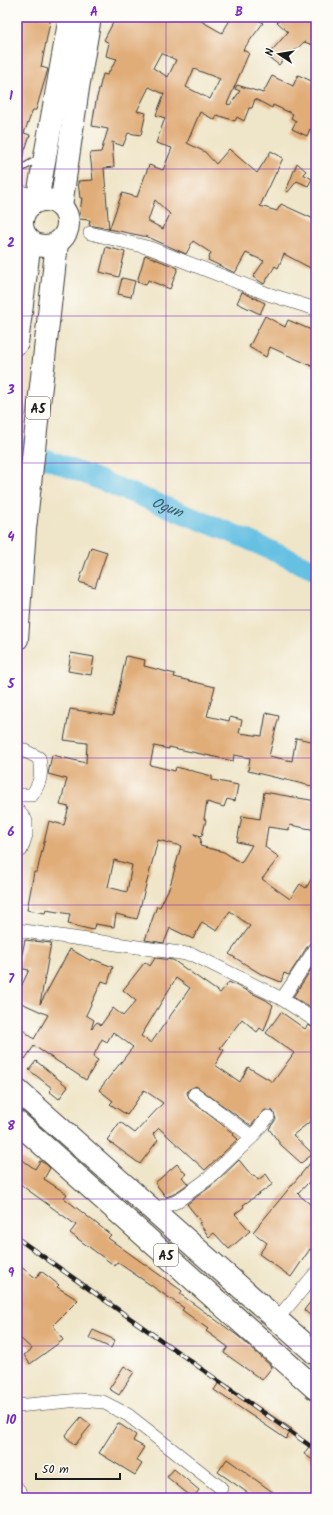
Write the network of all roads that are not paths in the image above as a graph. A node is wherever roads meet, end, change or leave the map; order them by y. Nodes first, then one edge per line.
1 (70, 17) edge
2 (90, 17) edge
3 (46, 153) junction
4 (17, 167) edge
5 (30, 199) edge
6 (62, 206) junction
7 (23, 231) edge
8 (90, 233) dead end
9 (57, 242) junction
10 (316, 310) edge
11 (17, 343) edge
12 (17, 639) edge
13 (17, 747) edge
14 (17, 795) edge
15 (17, 809) edge
16 (17, 852) edge
17 (17, 930) edge
18 (316, 948) edge
19 (282, 999) junction
20 (316, 1022) edge
21 (17, 1090) edge
22 (195, 1094) dead end
23 (268, 1117) dead end
24 (17, 1122) edge
25 (252, 1137) junction
26 (81, 1147) junction
27 (67, 1166) junction
28 (152, 1210) junction
29 (316, 1273) edge
30 (277, 1319) junction
31 (316, 1354) edge
32 (316, 1389) edge
33 (17, 1406) edge
34 (17, 1488) edge
35 (221, 1488) dead end
36 (24, 1498) edge

1 - 3 highway
2 - 6 highway
3 - 4 lane
3 - 5 highway
5 - 6 highway
5 - 7 highway
6 - 9 highway
7 - 9 highway
7 - 11 highway
8 - 10 street
9 - 12 highway, A5
13 - 14 street
15 - 16 street
17 - 19 street
18 - 19 street
19 - 20 street
21 - 26 highway, A5
22 - 25 street
23 - 25 street
24 - 27 highway, A5
25 - 28 street
26 - 27 highway
26 - 28 highway, A5
27 - 32 highway, A5
28 - 30 highway, A5
29 - 30 street
30 - 31 highway, A5
33 - 35 street
34 - 36 street

